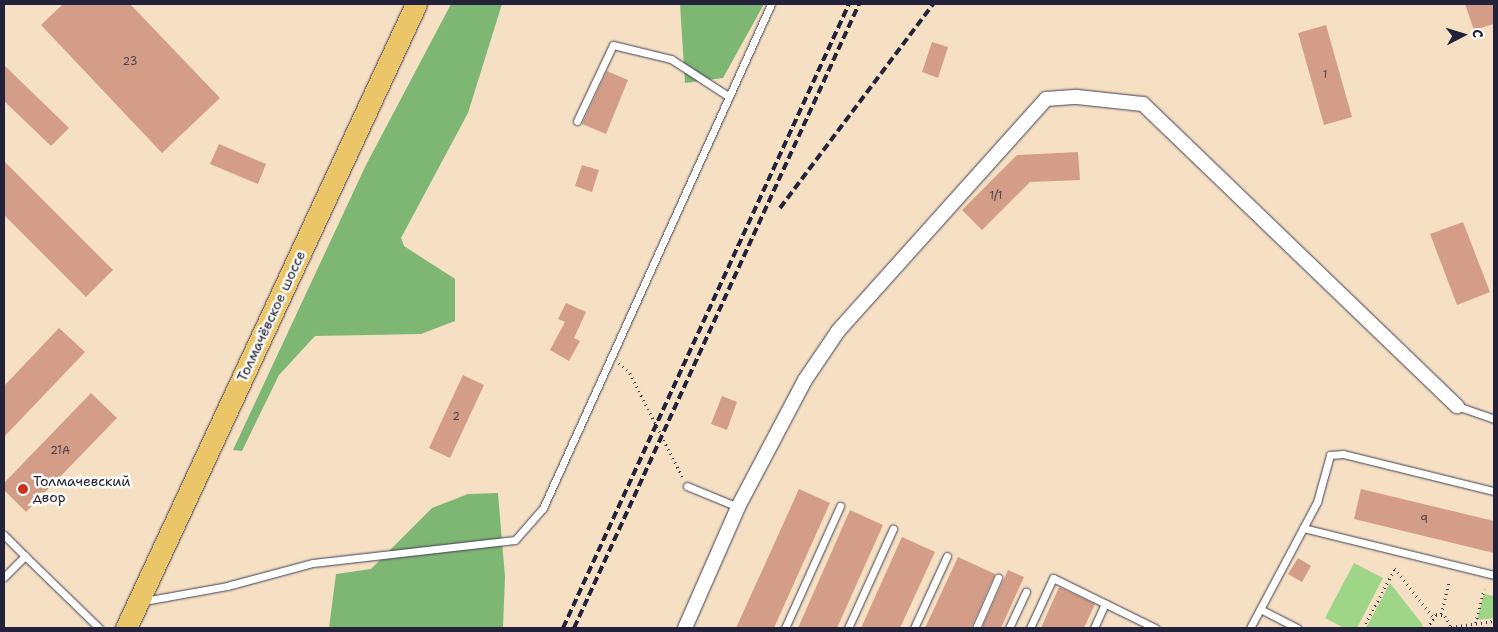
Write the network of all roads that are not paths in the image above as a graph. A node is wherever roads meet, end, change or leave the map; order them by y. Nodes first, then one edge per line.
1 (416, 4) edge
2 (771, 4) edge
3 (728, 96) junction
4 (577, 121) dead end
5 (1457, 406) joint
6 (1494, 419) edge
7 (687, 486) road end
8 (1494, 492) edge
9 (840, 506) dead end
10 (738, 507) junction
11 (1304, 528) junction
12 (893, 529) dead end
13 (4, 535) edge
14 (25, 556) junction
15 (947, 556) dead end
16 (1494, 575) edge
17 (4, 577) edge
18 (998, 578) dead end
19 (1026, 592) dead end
20 (138, 602) junction
21 (1105, 603) junction
22 (1260, 609) junction
23 (99, 628) edge
24 (126, 628) edge
25 (685, 628) edge
26 (785, 628) edge
27 (848, 628) edge
28 (914, 628) edge
29 (976, 628) edge
30 (1009, 628) edge
31 (1030, 628) edge
32 (1094, 628) edge
33 (1155, 628) edge
34 (1250, 628) edge
35 (1293, 628) edge

1 - 20 main road, Толмачёвское шоссе
2 - 3 lane
3 - 4 lane
3 - 20 lane
5 - 6 lane
5 - 10 street
7 - 10 lane
8 - 11 lane
9 - 26 lane
10 - 25 street
11 - 16 lane
11 - 22 lane
12 - 27 lane
13 - 14 lane
14 - 17 lane
14 - 23 lane
15 - 28 lane
18 - 29 lane
19 - 30 lane
20 - 24 main road, Толмачёвское шоссе
21 - 31 lane
21 - 32 lane
21 - 33 lane
22 - 34 lane
22 - 35 lane

